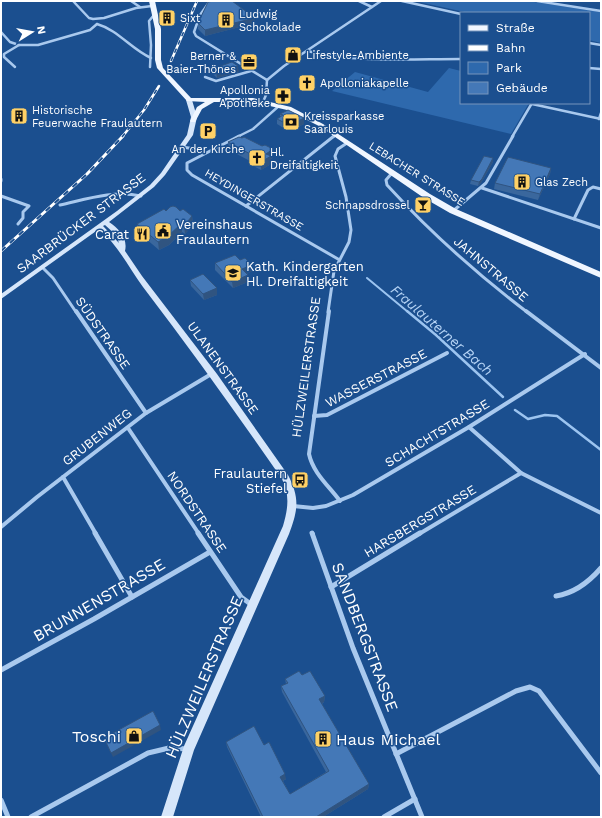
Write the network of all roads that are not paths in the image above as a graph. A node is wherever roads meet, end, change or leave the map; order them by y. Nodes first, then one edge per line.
1 (74, 1) edge
2 (131, 1) edge
3 (210, 1) edge
4 (359, 1) edge
5 (381, 1) edge
6 (402, 1) edge
7 (537, 1) edge
8 (152, 3) edge
9 (140, 7) junction
10 (372, 7) junction
11 (601, 10) edge
12 (460, 14) edge
13 (154, 15) junction
14 (98, 19) junction
15 (97, 24) junction
16 (1, 32) edge
17 (590, 43) edge
18 (19, 45) junction
19 (601, 45) edge
20 (307, 51) junction
21 (151, 58) junction
22 (460, 59) edge
23 (15, 67) dead end
24 (150, 67) dead end
25 (590, 68) edge
26 (601, 69) edge
27 (251, 71) junction
28 (205, 77) dead end
29 (267, 80) junction
30 (189, 100) junction
31 (218, 100) junction
32 (263, 102) junction
33 (531, 104) edge
34 (536, 104) edge
35 (280, 105) junction
36 (601, 112) edge
37 (600, 119) edge
38 (194, 120) junction
39 (336, 135) junction
40 (347, 143) junction
41 (182, 147) junction
42 (205, 153) junction
43 (392, 173) junction
44 (482, 188) junction
45 (601, 189) edge
46 (1, 196) edge
47 (141, 196) junction
48 (60, 205) dead end
49 (246, 206) junction
50 (453, 211) junction
51 (574, 219) junction
52 (18, 224) dead end
53 (102, 224) junction
54 (601, 228) edge
55 (338, 259) junction
56 (42, 267) junction
57 (601, 275) edge
58 (1, 297) edge
59 (447, 353) dead end
60 (585, 354) junction
61 (601, 368) edge
62 (214, 373) junction
63 (146, 413) junction
64 (314, 416) junction
65 (470, 427) junction
66 (128, 428) junction
67 (521, 474) junction
68 (63, 477) junction
69 (340, 501) junction
70 (293, 506) junction
71 (601, 513) edge
72 (1, 527) edge
73 (312, 533) dead end
74 (210, 552) junction
75 (601, 568) edge
76 (331, 586) junction
77 (556, 596) dead end
78 (132, 597) junction
79 (252, 605) junction
80 (1, 670) edge
81 (188, 750) junction
82 (396, 754) junction
83 (601, 773) edge
84 (415, 799) junction
85 (1, 800) edge
86 (8, 817) edge
87 (31, 817) edge
88 (167, 817) edge
89 (384, 817) edge
90 (422, 817) edge

1 - 14 street
2 - 9 street
3 - 27 street
4 - 10 street
5 - 10 street
6 - 12 street
7 - 11 street
8 - 9 street
8 - 13 main road
9 - 14 street
10 - 20 street
13 - 21 street
13 - 30 main road
14 - 15 street
15 - 18 street
15 - 21 street
16 - 18 street
17 - 19 street
18 - 23 street
20 - 22 street
20 - 29 street
21 - 24 street
25 - 26 street
27 - 28 street
27 - 29 street
29 - 32 street
30 - 31 main road, LEBACHER STRASSE
30 - 38 street
31 - 32 main road, LEBACHER STRASSE
31 - 38 main road
32 - 35 main road, LEBACHER STRASSE
33 - 44 street
34 - 37 street
35 - 39 main road, LEBACHER STRASSE
35 - 42 street
36 - 37 street
38 - 41 street, SAARBRÜCKER STRASSE
39 - 40 main road, LEBACHER STRASSE
39 - 49 street
40 - 43 main road, LEBACHER STRASSE
40 - 55 street, HÜLZWEILERSTRASSE
41 - 42 street
41 - 47 street, SAARBRÜCKER STRASSE
42 - 49 street, HEYDINGERSTRASSE
43 - 50 main road, LEBACHER STRASSE
43 - 60 street, JAHNSTRASSE
44 - 50 street
44 - 51 street
45 - 51 street
46 - 52 street
47 - 48 street
47 - 53 street, SAARBRÜCKER STRASSE
49 - 55 street, HEYDINGERSTRASSE
50 - 57 main road, LEBACHER STRASSE
51 - 54 street
53 - 56 street, SAARBRÜCKER STRASSE
53 - 62 street, ULANENSTRASSE
55 - 64 street, HÜLZWEILERSTRASSE
56 - 58 street, SAARBRÜCKER STRASSE
56 - 63 street, SÜDSTRASSE
59 - 64 street, WASSERSTRASSE
60 - 61 street, JAHNSTRASSE
60 - 65 street, SCHACHTSTRASSE
62 - 63 street, GRUBENWEG
62 - 70 street, ULANENSTRASSE
63 - 66 street, GRUBENWEG
64 - 69 street, HÜLZWEILERSTRASSE
65 - 67 street
65 - 69 street, SCHACHTSTRASSE
66 - 68 street, GRUBENWEG
66 - 74 street, NORDSTRASSE
67 - 71 street
67 - 76 street, HARSBERGSTRASSE
68 - 72 street, GRUBENWEG
68 - 78 street
69 - 70 street, SCHACHTSTRASSE
70 - 79 street, HÜLZWEILERSTRASSE
73 - 76 street, SANDBERGSTRASSE
74 - 78 street, BRUNNENSTRASSE
74 - 79 street, NORDSTRASSE
75 - 77 street
76 - 82 street, SANDBERGSTRASSE
78 - 80 street, BRUNNENSTRASSE
79 - 81 street, HÜLZWEILERSTRASSE
81 - 87 street
81 - 88 street, HÜLZWEILERSTRASSE
82 - 83 street
82 - 84 street, SANDBERGSTRASSE
84 - 89 street
84 - 90 street, SANDBERGSTRASSE
85 - 86 street

